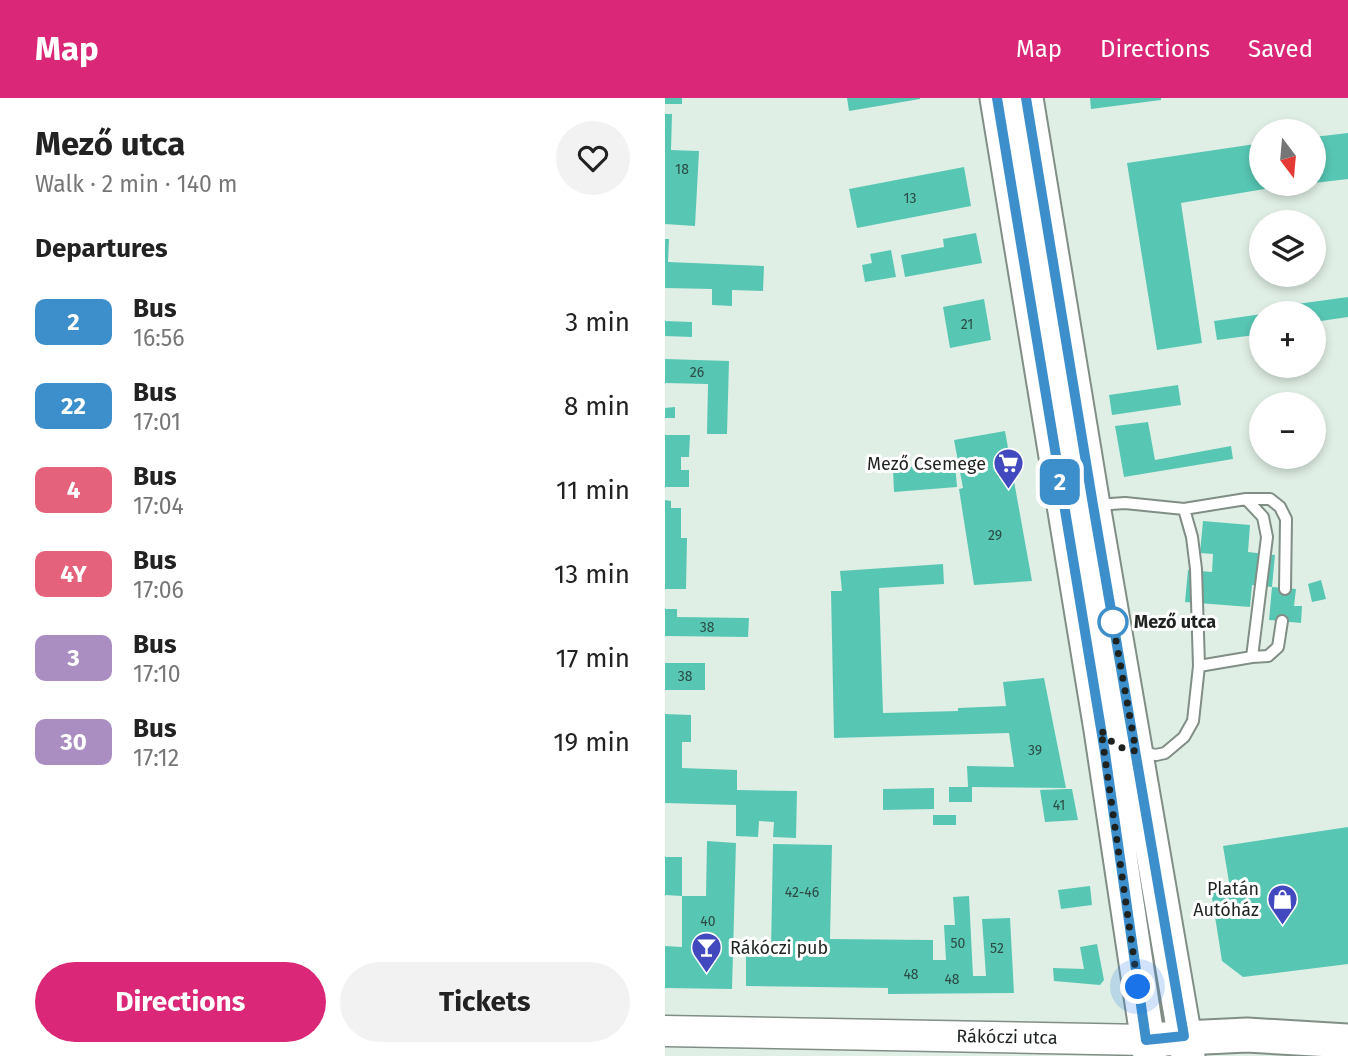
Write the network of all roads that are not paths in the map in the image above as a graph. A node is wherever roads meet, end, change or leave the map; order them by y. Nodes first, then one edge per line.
1 (997, 98) edge
2 (1026, 98) edge
3 (1246, 499) junction
4 (1184, 509) junction
5 (1080, 512) junction
6 (1285, 589) dead end
7 (1282, 621) dead end
8 (1252, 657) junction
9 (1199, 667) junction
10 (1119, 744) junction
11 (665, 1031) edge
12 (1348, 1041) edge
13 (1186, 1046) edge
14 (1148, 1048) edge

1 - 5 main road
2 - 5 main road
3 - 4 lane
3 - 6 lane
3 - 8 lane
4 - 5 lane
4 - 9 lane
5 - 10 main road
7 - 8 lane
8 - 9 lane
9 - 10 lane
10 - 13 main road
10 - 14 main road
11 - 14 street, Rákóczi utca
12 - 13 main road, Rákóczi utca
13 - 14 main road, Rákóczi utca

